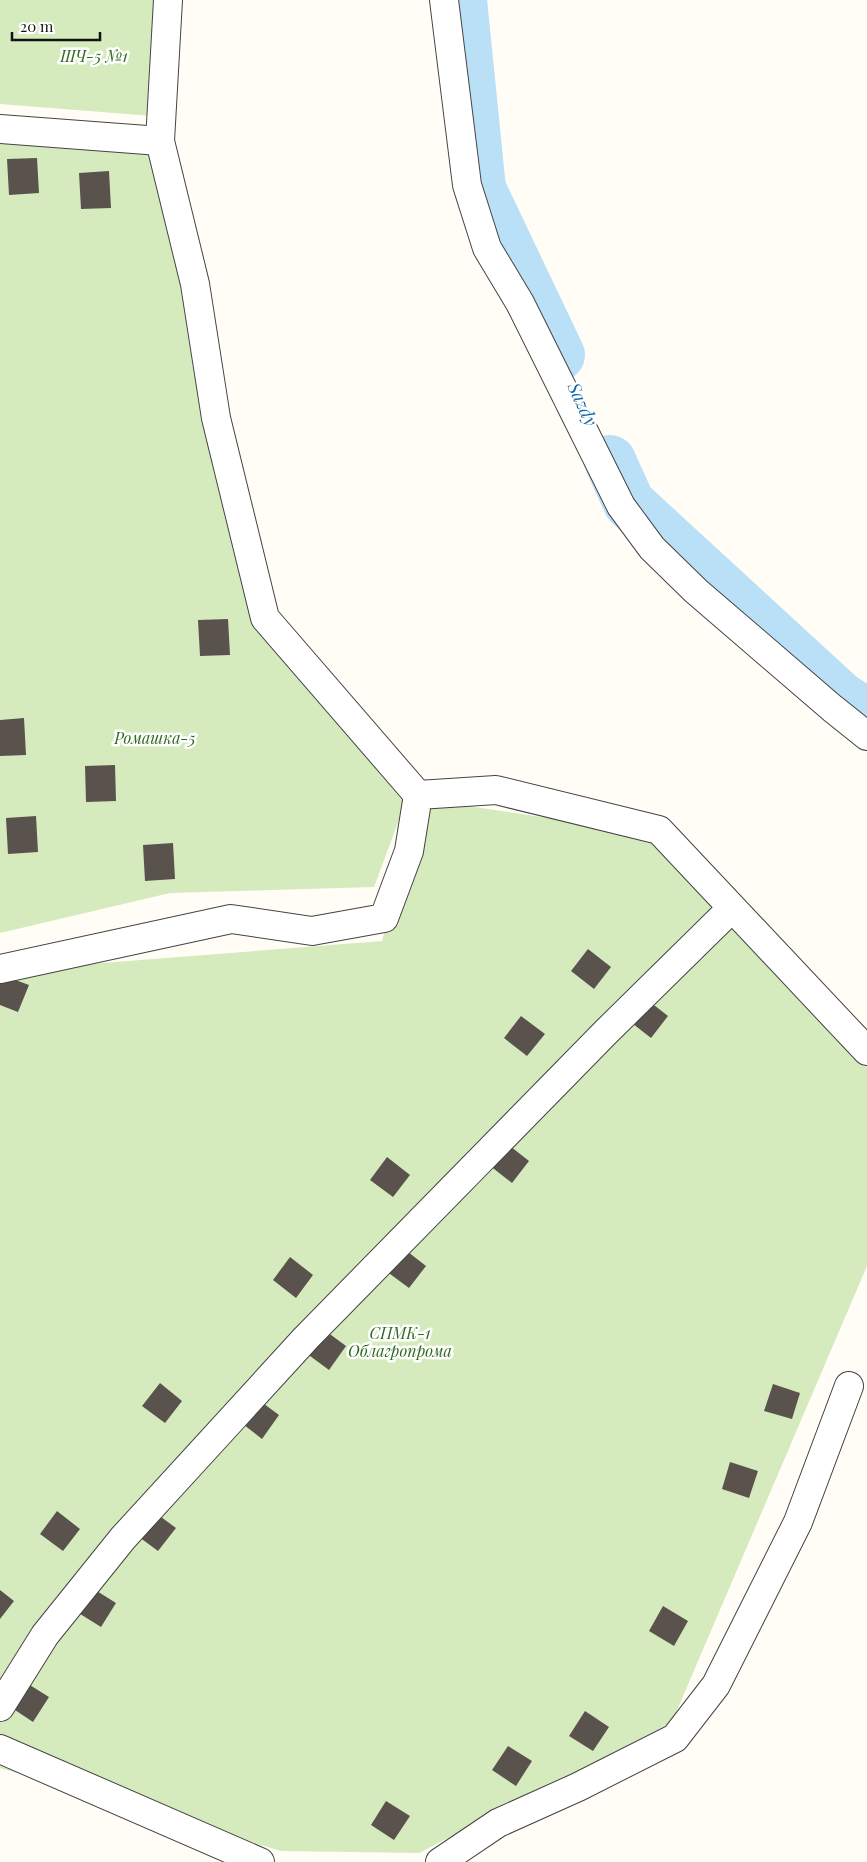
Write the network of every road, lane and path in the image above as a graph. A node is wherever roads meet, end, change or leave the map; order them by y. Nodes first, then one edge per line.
1 (168, 0) edge
2 (444, 0) edge
3 (0, 129) edge
4 (160, 141) junction
5 (867, 736) edge
6 (418, 795) junction
7 (732, 908) junction
8 (0, 969) edge
9 (867, 1051) edge
10 (849, 1386) dead end
11 (0, 1707) edge
12 (0, 1749) edge
13 (260, 1862) edge
14 (440, 1862) edge

1 - 4 street
2 - 5 street
3 - 4 street
4 - 6 street
6 - 7 street
6 - 8 street
7 - 9 street
7 - 11 street
10 - 14 street
12 - 13 street

